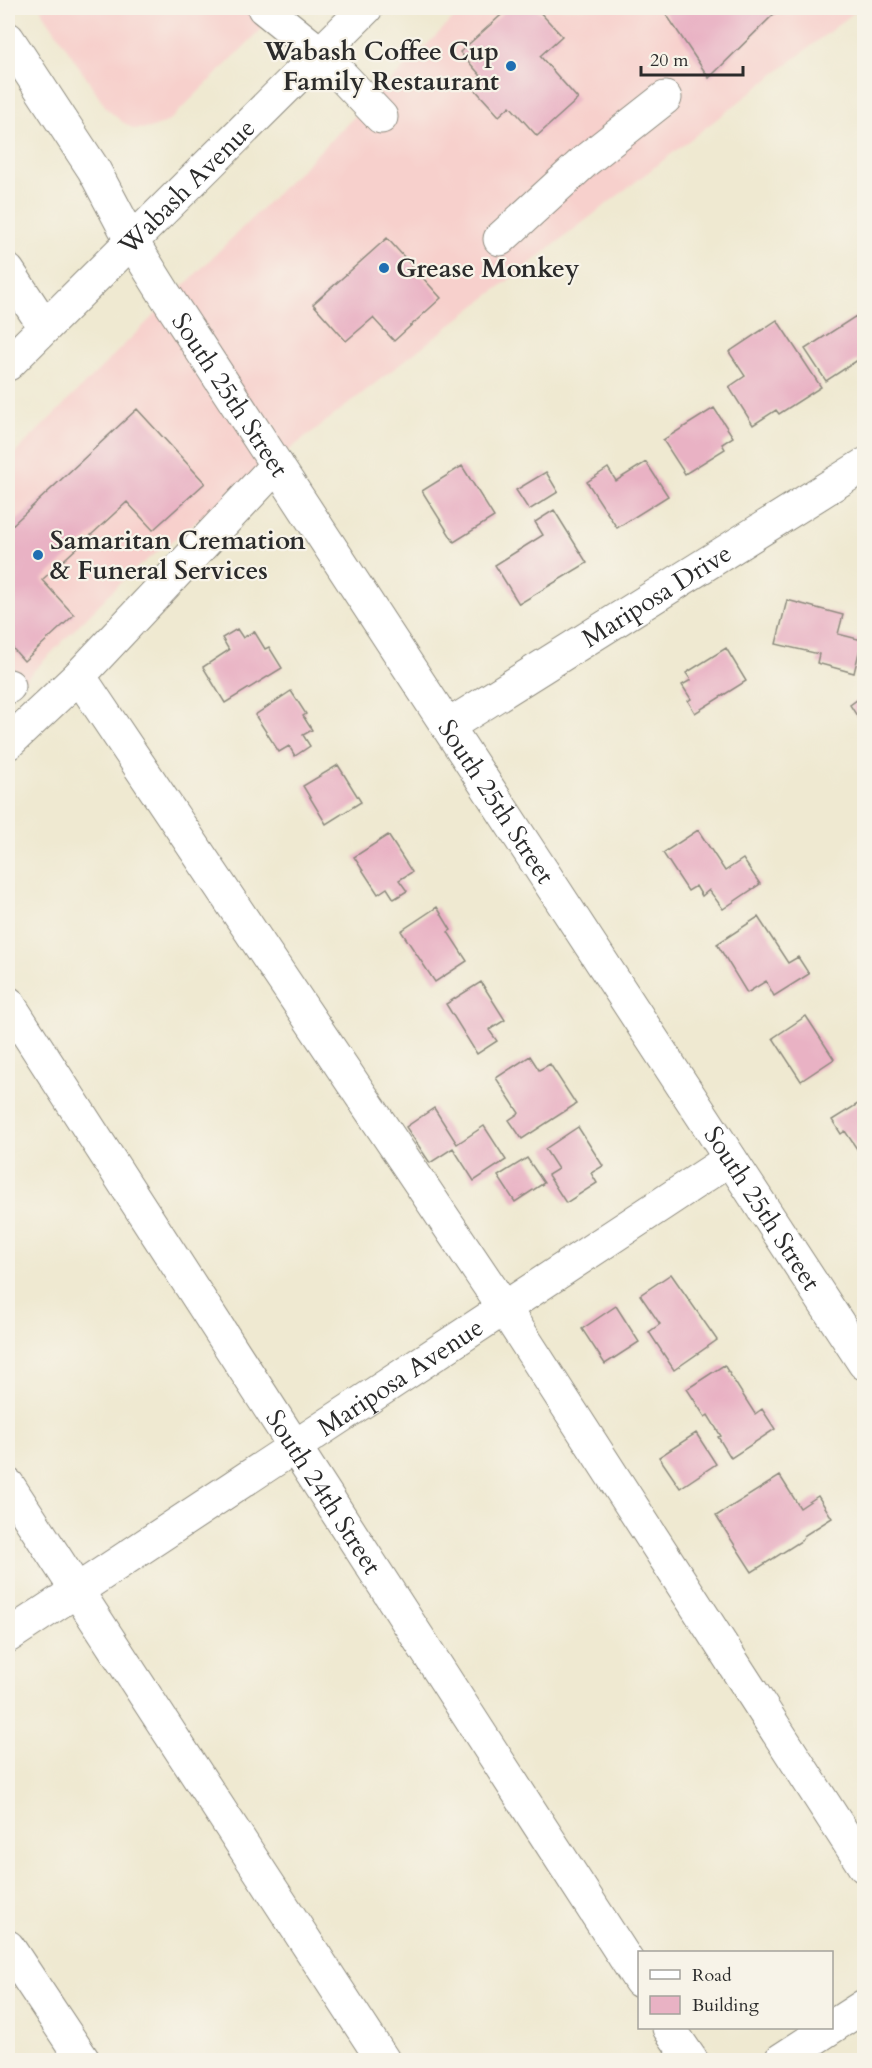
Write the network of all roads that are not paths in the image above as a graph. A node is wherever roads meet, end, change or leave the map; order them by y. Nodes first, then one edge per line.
1 (264, 8) edge
2 (366, 8) edge
3 (320, 53) junction
4 (12, 60) edge
5 (665, 98) dead end
6 (381, 117) dead end
7 (500, 239) dead end
8 (131, 240) junction
9 (8, 271) edge
10 (45, 327) junction
11 (8, 364) edge
12 (277, 465) junction
13 (861, 474) edge
14 (79, 676) junction
15 (448, 726) junction
16 (8, 743) edge
17 (8, 1003) edge
18 (730, 1159) junction
19 (504, 1308) junction
20 (864, 1363) edge
21 (293, 1446) junction
22 (8, 1485) edge
23 (77, 1590) junction
24 (8, 1636) edge
25 (864, 1866) edge
26 (8, 1947) edge
27 (638, 1979) edge
28 (864, 2006) edge
29 (833, 2027) edge
30 (670, 2029) edge
31 (829, 2029) edge
32 (83, 2061) edge
33 (383, 2061) edge
34 (691, 2061) edge
35 (781, 2061) edge

1 - 3 street
2 - 3 street, Wabash Avenue
3 - 6 street
3 - 8 street, Wabash Avenue
4 - 8 street, South 25th Street
5 - 7 street
8 - 10 street, Wabash Avenue
8 - 12 street, South 25th Street
9 - 10 street
10 - 11 street, Wabash Avenue
12 - 14 street
12 - 15 street, South 25th Street
13 - 15 street, Mariposa Drive
14 - 16 street
14 - 19 street
15 - 18 street, South 25th Street
17 - 21 street, South 24th Street
18 - 19 street, Mariposa Avenue
18 - 20 street, South 25th Street
19 - 21 street, Mariposa Avenue
19 - 25 street
21 - 23 street, Mariposa Avenue
21 - 27 street, South 24th Street
22 - 23 street
23 - 24 street, Mariposa Avenue
23 - 33 street
26 - 32 street
28 - 29 street
30 - 34 street
31 - 35 street

